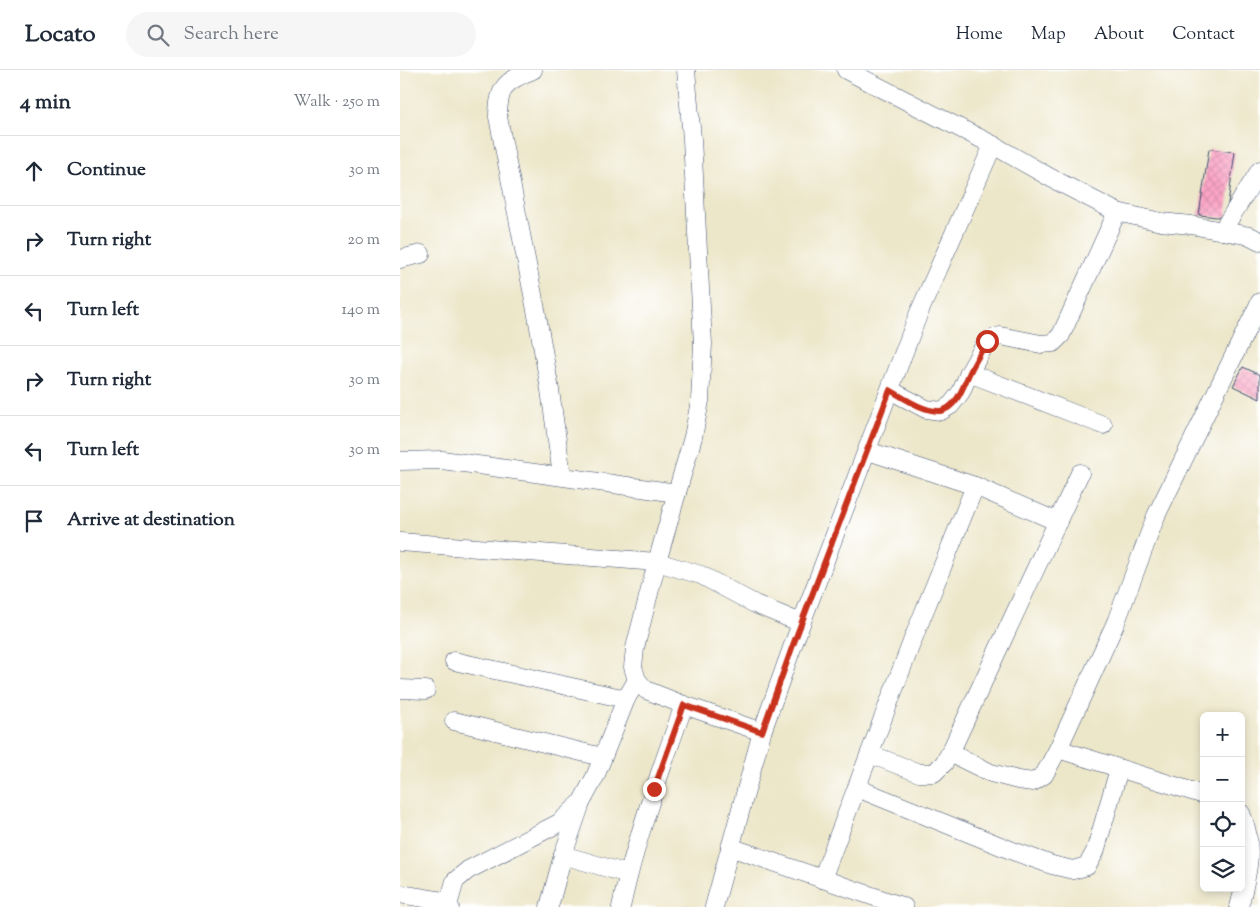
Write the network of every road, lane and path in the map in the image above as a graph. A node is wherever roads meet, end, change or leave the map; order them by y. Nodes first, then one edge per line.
1 (533, 70) edge
2 (686, 70) edge
3 (846, 70) edge
4 (993, 145) junction
5 (1260, 170) edge
6 (1117, 212) junction
7 (1222, 231) junction
8 (1260, 241) edge
9 (421, 254) dead end
10 (400, 259) edge
11 (1260, 302) edge
12 (969, 373) junction
13 (890, 390) junction
14 (1103, 425) dead end
15 (868, 451) junction
16 (400, 462) edge
17 (1080, 473) dead end
18 (562, 476) junction
19 (975, 486) junction
20 (677, 493) junction
21 (1058, 522) junction
22 (400, 542) edge
23 (657, 562) junction
24 (801, 623) junction
25 (454, 661) dead end
26 (637, 680) junction
27 (400, 688) edge
28 (426, 690) dead end
29 (626, 699) junction
30 (684, 705) junction
31 (454, 721) dead end
32 (762, 732) junction
33 (1058, 750) junction
34 (950, 753) junction
35 (870, 754) junction
36 (602, 758) junction
37 (1119, 769) junction
38 (857, 788) junction
39 (1200, 794) edge
40 (581, 803) junction
41 (1245, 822) edge
42 (730, 847) junction
43 (563, 855) junction
44 (628, 874) junction
45 (822, 879) junction
46 (400, 894) edge
47 (449, 904) edge
48 (548, 907) edge
49 (621, 907) edge
50 (714, 907) edge
51 (904, 907) edge
52 (1239, 907) edge

1 - 18 street
2 - 20 street
3 - 4 street
4 - 6 street
4 - 13 street
5 - 7 street
6 - 7 street
6 - 12 street
7 - 8 street
9 - 10 street
11 - 33 street
12 - 13 street
12 - 14 street
13 - 15 street
15 - 19 street
15 - 24 street
16 - 18 street
17 - 21 street
18 - 20 street
19 - 21 street
19 - 35 street
20 - 23 street
21 - 34 street
22 - 23 street
23 - 24 street
23 - 26 street
24 - 32 street
25 - 29 street
26 - 29 street
26 - 30 street
27 - 28 street
29 - 36 street
30 - 32 street
30 - 44 street
31 - 36 street
32 - 42 street
33 - 34 street
33 - 37 street
34 - 35 street
35 - 38 street
36 - 40 street
37 - 38 street
37 - 39 street
38 - 45 street
40 - 43 street
40 - 47 street
41 - 52 street
42 - 45 street
42 - 50 street
43 - 44 street
43 - 48 street
44 - 49 street
45 - 51 street
46 - 47 street

